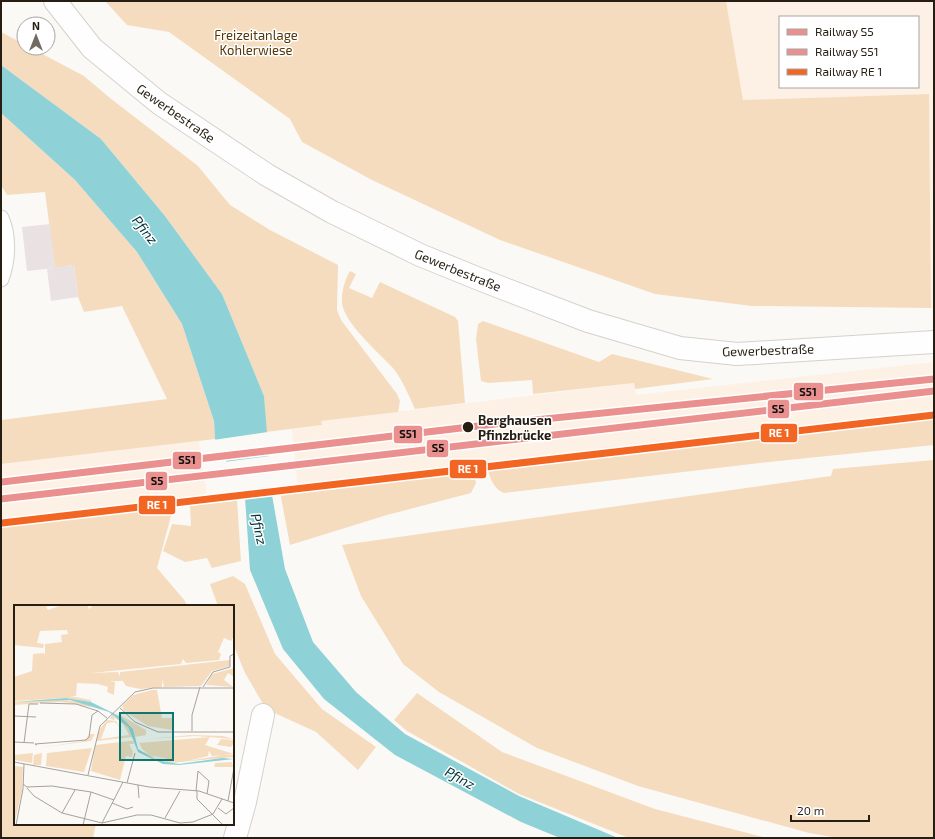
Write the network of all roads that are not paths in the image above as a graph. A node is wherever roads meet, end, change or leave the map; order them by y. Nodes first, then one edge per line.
1 (55, 1) edge
2 (1, 218) edge
3 (1, 279) edge
4 (934, 342) edge
5 (263, 715) dead end
6 (235, 838) edge

1 - 4 street, Gewerbestraße
2 - 3 lane
5 - 6 street

